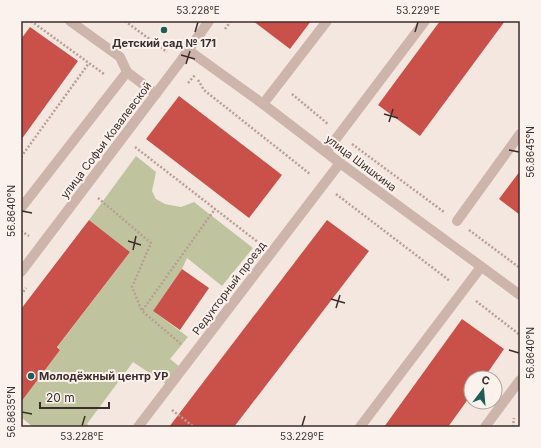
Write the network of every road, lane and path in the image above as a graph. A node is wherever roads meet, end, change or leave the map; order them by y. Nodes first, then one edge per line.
1 (31, 21) edge
2 (70, 21) edge
3 (209, 21) edge
4 (327, 21) edge
5 (425, 21) edge
6 (188, 50) junction
7 (90, 63) junction
8 (127, 72) junction
9 (279, 83) junction
10 (118, 84) junction
11 (156, 94) junction
12 (263, 104) junction
13 (339, 134) junction
14 (520, 134) edge
15 (134, 147) dead end
16 (326, 152) junction
17 (21, 157) edge
18 (340, 163) junction
19 (96, 197) dead end
20 (21, 208) edge
21 (215, 209) junction
22 (457, 221) junction
23 (21, 231) edge
24 (29, 236) dead end
25 (272, 252) junction
26 (481, 267) junction
27 (520, 268) edge
28 (21, 272) edge
29 (520, 296) edge
30 (142, 311) junction
31 (194, 354) junction
32 (520, 380) edge
33 (158, 400) junction
34 (138, 427) edge
35 (194, 427) edge
36 (360, 427) edge
37 (484, 427) edge

1 - 7 path
2 - 8 street
3 - 6 street, улица Софьи Ковалевской
4 - 9 street
5 - 13 street
6 - 11 street, улица Софьи Ковалевской
6 - 12 street, улица Шишкина
7 - 10 path
7 - 17 path
8 - 10 street
8 - 11 street
9 - 12 street
9 - 13 path
10 - 20 street
11 - 28 street, улица Софьи Ковалевской
12 - 16 street, улица Шишкина
13 - 16 street
13 - 22 path
14 - 22 street
15 - 21 path
16 - 18 street, улица Шишкина
18 - 25 street, Редукторный проезд
18 - 26 street, улица Шишкина
19 - 30 path
21 - 25 path
21 - 30 path
22 - 27 path
23 - 24 path
25 - 31 street, Редукторный проезд
26 - 29 street, улица Шишкина
26 - 36 street
30 - 31 path
31 - 33 street, Редукторный проезд
32 - 37 street
33 - 34 street, Редукторный проезд
33 - 35 path

